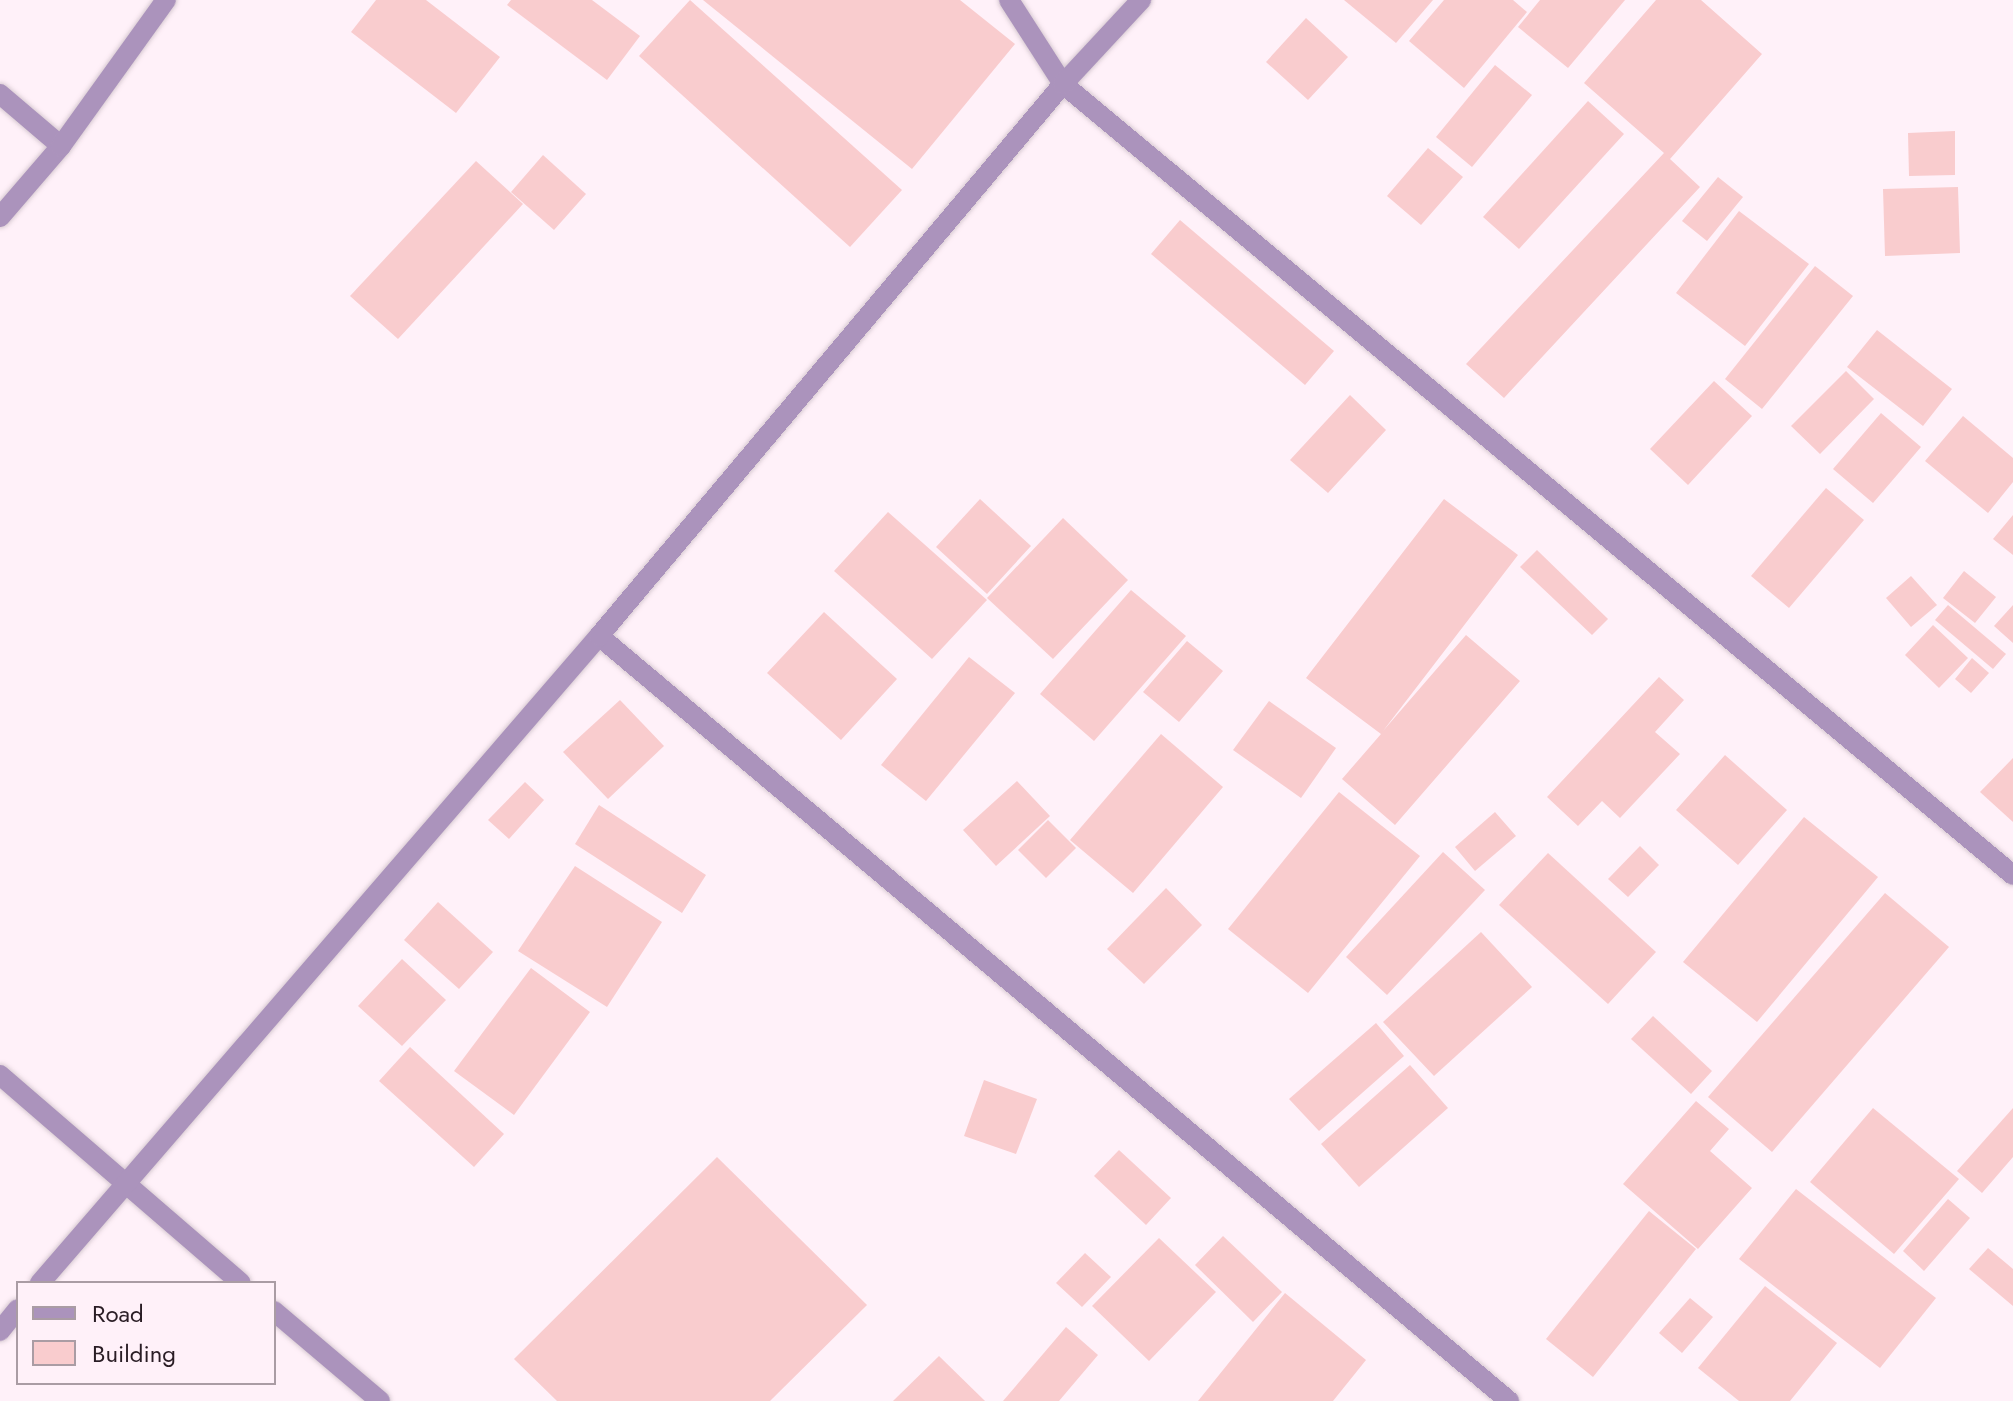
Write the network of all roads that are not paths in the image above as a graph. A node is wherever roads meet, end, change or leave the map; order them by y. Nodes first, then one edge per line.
1 (166, 0) edge
2 (1009, 0) edge
3 (1141, 0) edge
4 (1063, 84) junction
5 (0, 94) edge
6 (61, 146) junction
7 (0, 217) edge
8 (599, 636) junction
9 (2013, 875) edge
10 (0, 1075) edge
11 (122, 1182) junction
12 (42, 1281) edge
13 (239, 1281) edge
14 (16, 1311) edge
15 (276, 1313) edge
16 (0, 1331) edge
17 (380, 1401) edge
18 (1509, 1401) edge

1 - 6 street
2 - 4 street
3 - 4 street
4 - 8 street
4 - 9 street
5 - 6 street
6 - 7 street
8 - 11 street
8 - 18 street
10 - 11 street
11 - 12 street
11 - 13 street
14 - 16 street
15 - 17 street

